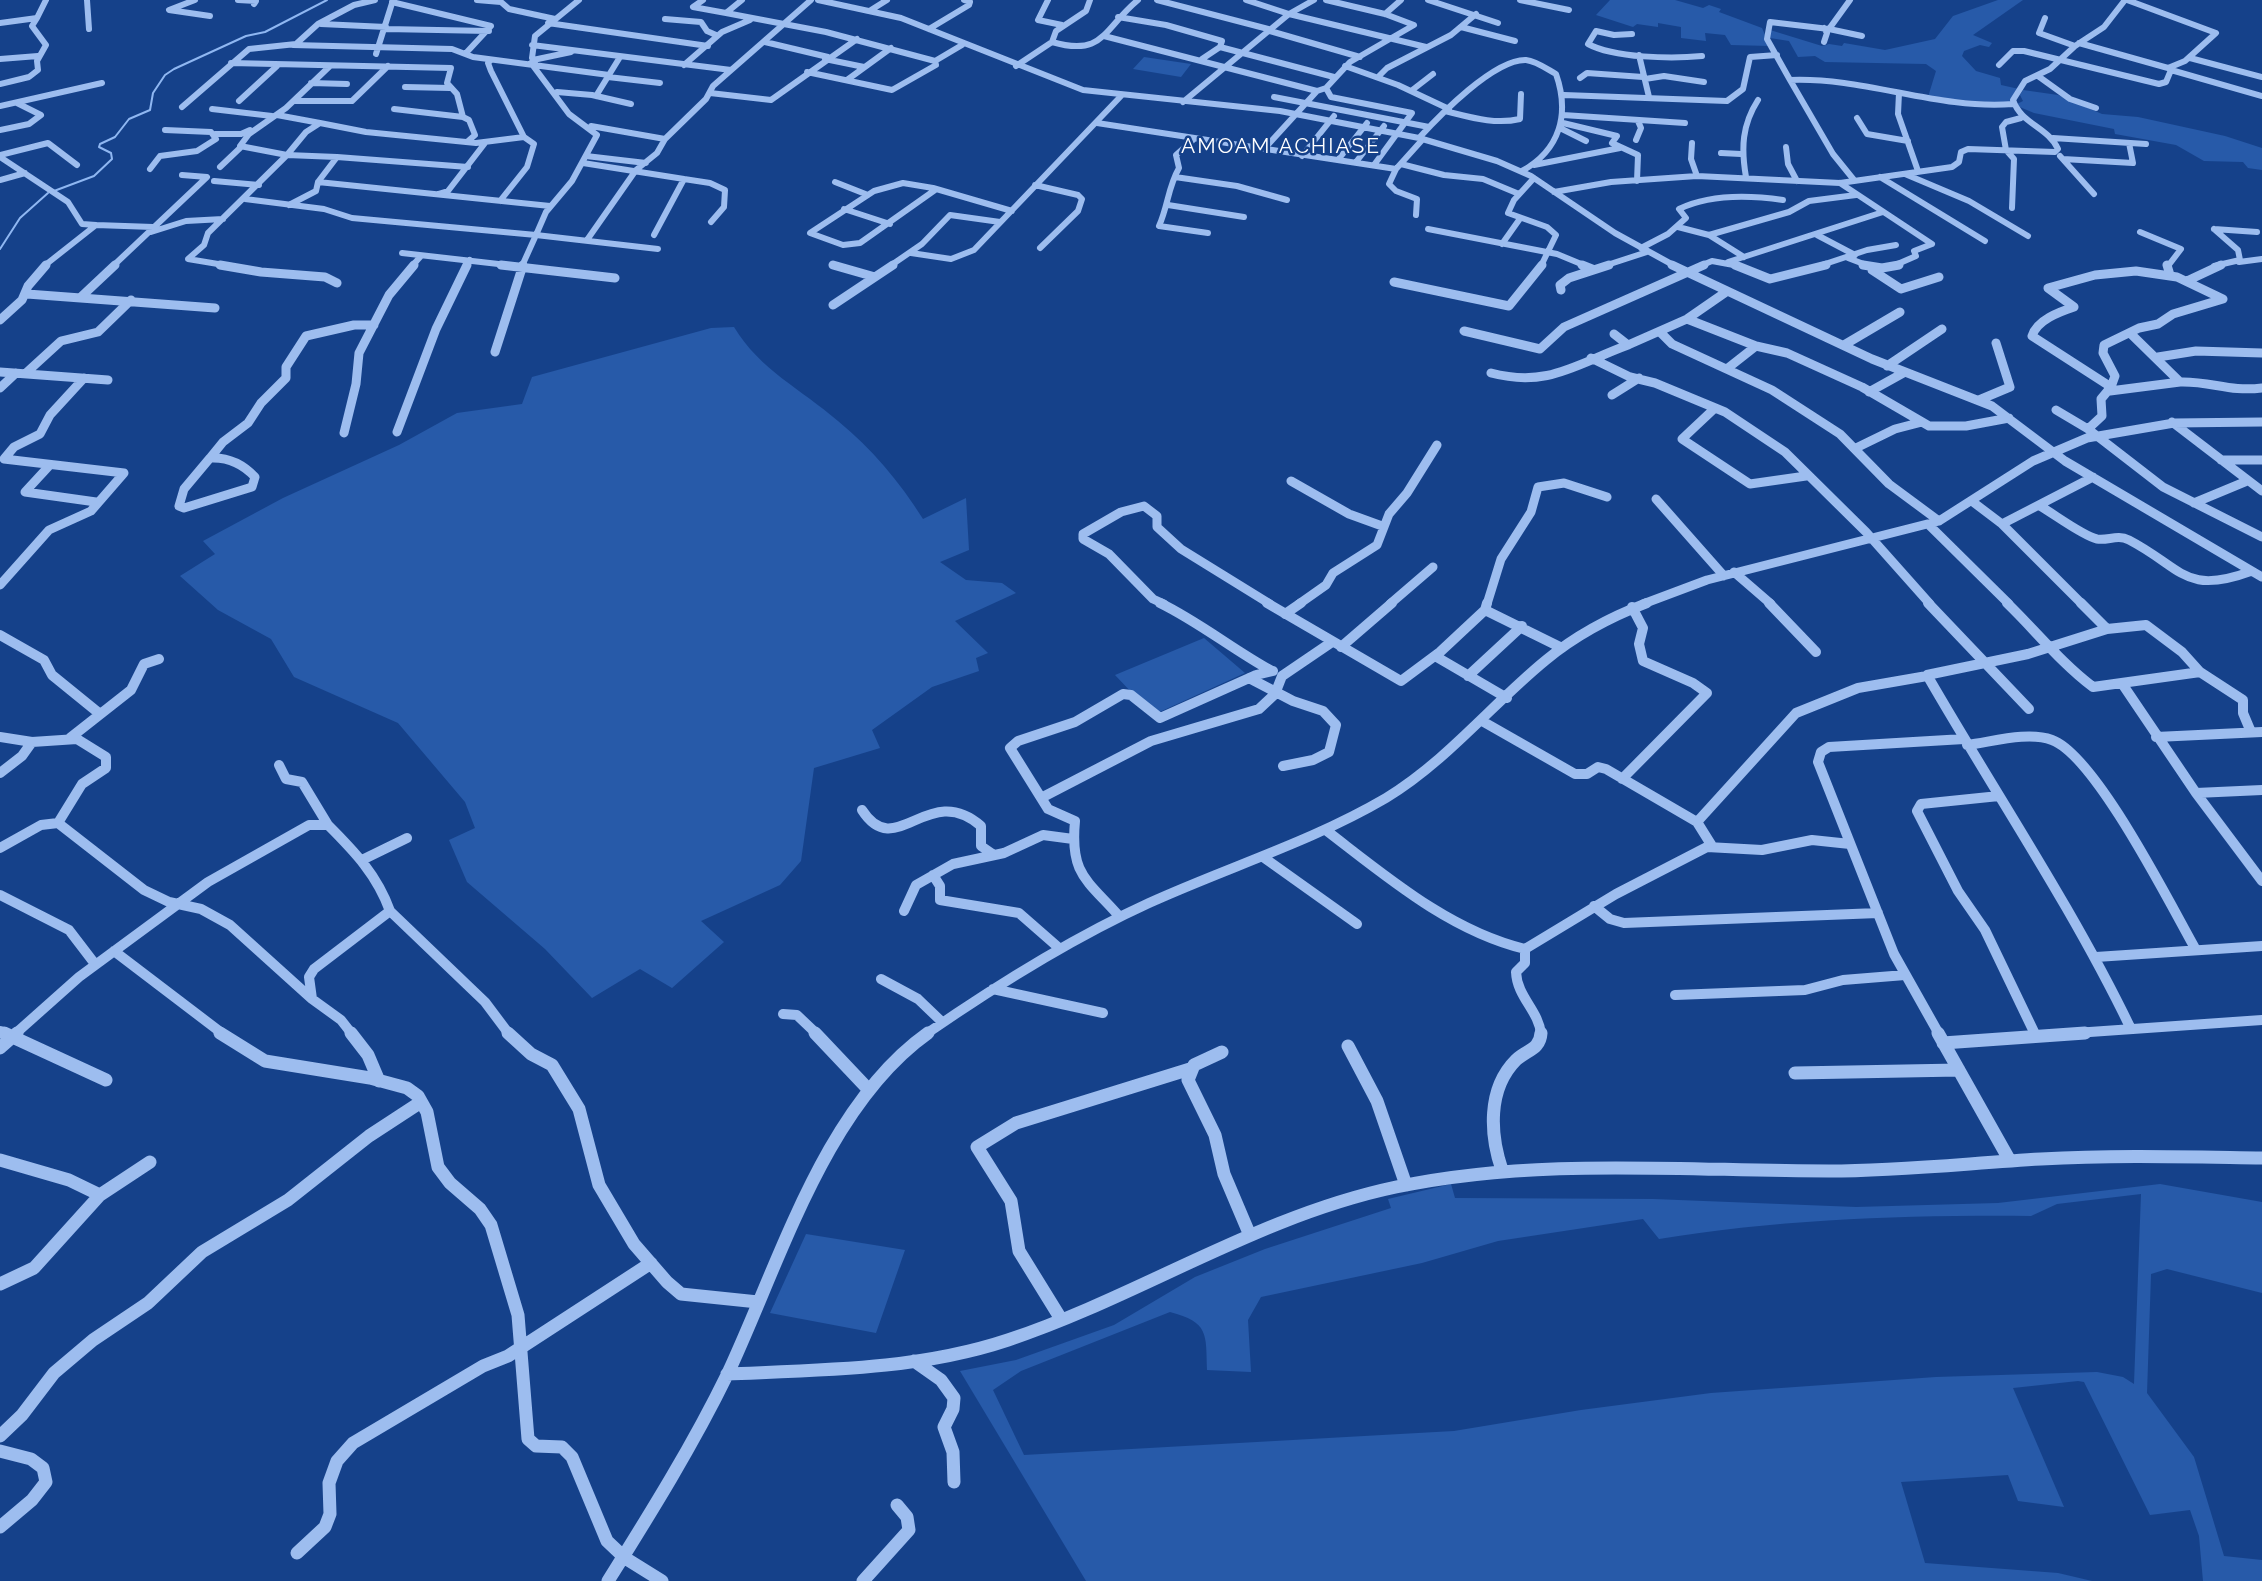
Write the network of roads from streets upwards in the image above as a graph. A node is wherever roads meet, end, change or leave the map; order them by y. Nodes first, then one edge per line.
1 (55, 0) edge
2 (87, 0) edge
3 (195, 0) edge
4 (238, 0) edge
5 (375, 0) edge
6 (477, 0) edge
7 (579, 0) edge
8 (700, 0) edge
9 (742, 0) edge
10 (811, 0) edge
11 (818, 0) edge
12 (887, 0) edge
13 (1048, 0) edge
14 (1090, 0) edge
15 (1138, 0) edge
16 (1157, 0) edge
17 (1246, 0) edge
18 (1311, 0) edge
19 (1326, 0) edge
20 (1401, 0) edge
21 (1428, 0) edge
22 (1520, 0) edge
23 (1850, 0) edge
24 (2126, 0) edge
25 (393, 1) edge
26 (969, 1) edge
27 (47, 2) edge
28 (254, 4) dead end
29 (872, 10) junction
30 (1569, 10) dead end
31 (726, 13) junction
32 (1289, 14) junction
33 (1385, 14) junction
34 (1476, 14) junction
35 (210, 16) dead end
36 (1118, 17) junction
37 (37, 18) junction
38 (2045, 18) dead end
39 (665, 19) dead end
40 (743, 19) junction
41 (551, 21) junction
42 (0, 23) edge
43 (784, 23) junction
44 (1499, 23) dead end
45 (318, 24) junction
46 (1062, 25) junction
47 (1461, 27) junction
48 (386, 28) junction
49 (1826, 28) junction
50 (89, 29) dead end
51 (929, 29) junction
52 (1271, 30) junction
53 (489, 31) junction
54 (1632, 34) dead end
55 (716, 35) junction
56 (1104, 36) junction
57 (1862, 36) dead end
58 (857, 39) junction
59 (1392, 39) junction
60 (1516, 41) dead end
61 (765, 42) junction
62 (1824, 42) dead end
63 (1052, 43) junction
64 (293, 45) junction
65 (532, 45) junction
66 (962, 45) junction
67 (2077, 45) junction
68 (708, 46) junction
69 (1220, 47) junction
70 (1426, 47) junction
71 (891, 48) junction
72 (379, 49) junction
73 (576, 50) junction
74 (1341, 51) junction
75 (1246, 52) junction
76 (466, 53) junction
77 (1639, 55) junction
78 (1777, 55) junction
79 (1702, 56) dead end
80 (38, 57) junction
81 (620, 57) junction
82 (1360, 57) junction
83 (827, 58) junction
84 (2190, 58) junction
85 (1202, 59) junction
86 (0, 60) edge
87 (491, 60) junction
88 (2060, 60) junction
89 (531, 61) junction
90 (935, 61) junction
91 (231, 63) junction
92 (1347, 64) junction
93 (359, 65) junction
94 (684, 65) junction
95 (1999, 65) dead end
96 (277, 66) junction
97 (330, 66) junction
98 (388, 66) junction
99 (1016, 66) junction
100 (1227, 66) junction
101 (864, 67) junction
102 (732, 70) junction
103 (807, 72) junction
104 (1433, 74) dead end
105 (609, 76) junction
106 (1621, 76) junction
107 (2038, 76) junction
108 (2262, 76) edge
109 (1334, 77) junction
110 (1378, 77) junction
111 (1580, 78) dead end
112 (1644, 78) junction
113 (847, 80) junction
114 (1790, 80) junction
115 (312, 82) junction
116 (1704, 82) dead end
117 (1841, 82) junction
118 (102, 83) dead end
119 (660, 83) dead end
120 (0, 84) edge
121 (347, 84) dead end
122 (405, 87) dead end
123 (450, 88) junction
124 (1326, 88) junction
125 (1628, 90) junction
126 (1317, 91) junction
127 (1411, 91) junction
128 (557, 93) junction
129 (710, 93) junction
130 (1844, 93) dead end
131 (1899, 93) junction
132 (1298, 94) dead end
133 (1521, 94) dead end
134 (1564, 95) junction
135 (596, 96) junction
136 (1121, 96) junction
137 (2262, 96) edge
138 (1274, 97) dead end
139 (1331, 97) junction
140 (1649, 97) junction
141 (1347, 100) junction
142 (1758, 100) dead end
143 (239, 101) dead end
144 (294, 101) junction
145 (1291, 101) junction
146 (1183, 102) junction
147 (17, 103) junction
148 (2013, 103) junction
149 (631, 104) dead end
150 (1307, 104) junction
151 (0, 106) edge
152 (1322, 106) junction
153 (182, 107) dead end
154 (1379, 107) junction
155 (394, 108) dead end
156 (2096, 108) dead end
157 (212, 109) dead end
158 (1397, 109) junction
159 (1340, 110) junction
160 (1447, 110) junction
161 (1280, 111) junction
162 (1356, 113) junction
163 (1298, 114) junction
164 (275, 116) junction
165 (1373, 116) junction
166 (463, 117) junction
167 (1312, 117) junction
168 (1857, 118) dead end
169 (2021, 118) junction
170 (1390, 119) junction
171 (1331, 121) junction
172 (1406, 121) junction
173 (1638, 121) junction
174 (1097, 122) junction
175 (1563, 122) junction
176 (320, 123) junction
177 (1685, 123) dead end
178 (1347, 124) junction
179 (591, 126) junction
180 (1364, 127) junction
181 (1429, 127) junction
182 (0, 130) edge
183 (165, 130) dead end
184 (254, 130) junction
185 (1381, 130) junction
186 (215, 134) junction
187 (1396, 134) junction
188 (524, 137) junction
189 (2053, 138) junction
190 (666, 139) junction
191 (1194, 139) junction
192 (1421, 139) junction
193 (1636, 140) dead end
194 (1586, 141) dead end
195 (1908, 141) junction
196 (467, 142) junction
197 (1692, 143) dead end
198 (2130, 143) junction
199 (485, 144) junction
200 (2146, 144) dead end
201 (1786, 147) dead end
202 (240, 148) junction
203 (1265, 148) junction
204 (1620, 148) junction
205 (2006, 150) junction
206 (2055, 152) junction
207 (1721, 153) dead end
208 (1741, 154) junction
209 (287, 155) junction
210 (0, 156) edge
211 (1302, 156) junction
212 (337, 157) junction
213 (653, 157) junction
214 (2063, 159) junction
215 (585, 160) junction
216 (637, 160) junction
217 (1338, 160) junction
218 (1356, 162) junction
219 (646, 163) junction
220 (77, 165) dead end
221 (1374, 165) junction
222 (1534, 165) junction
223 (1398, 166) junction
224 (220, 167) dead end
225 (468, 167) junction
226 (149, 169) dead end
227 (636, 170) junction
228 (1918, 171) junction
229 (1522, 172) junction
230 (25, 173) junction
231 (1899, 173) junction
232 (182, 175) dead end
233 (1697, 176) junction
234 (1175, 177) junction
235 (1746, 177) junction
236 (1880, 177) junction
237 (1534, 178) junction
238 (684, 179) junction
239 (0, 180) edge
240 (1854, 180) junction
241 (214, 181) dead end
242 (1637, 181) junction
243 (1797, 181) junction
244 (318, 182) junction
245 (835, 182) dead end
246 (1840, 183) junction
247 (259, 185) junction
248 (1035, 185) junction
249 (934, 190) junction
250 (1554, 192) junction
251 (449, 194) junction
252 (1519, 194) junction
253 (2094, 194) dead end
254 (868, 195) junction
255 (1856, 195) junction
256 (245, 199) junction
257 (1287, 200) dead end
258 (1783, 200) dead end
259 (500, 201) junction
260 (289, 205) junction
261 (1168, 205) junction
262 (550, 206) junction
263 (2012, 208) dead end
264 (844, 209) junction
265 (1000, 209) junction
266 (1012, 211) junction
267 (1883, 212) junction
268 (1416, 215) dead end
269 (974, 216) junction
270 (1244, 217) dead end
271 (223, 219) junction
272 (1519, 220) junction
273 (711, 222) dead end
274 (1000, 222) junction
275 (890, 224) junction
276 (96, 225) junction
277 (1678, 227) junction
278 (1428, 229) dead end
279 (150, 230) junction
280 (2140, 232) dead end
281 (2257, 232) dead end
282 (1208, 233) dead end
283 (536, 235) junction
284 (654, 235) dead end
285 (1709, 235) junction
286 (1817, 235) junction
287 (2028, 236) dead end
288 (587, 240) junction
289 (1985, 241) dead end
290 (1502, 244) junction
291 (1896, 245) dead end
292 (1040, 248) dead end
293 (658, 249) dead end
294 (1644, 250) junction
295 (402, 253) dead end
296 (911, 253) junction
297 (1549, 253) junction
298 (421, 256) junction
299 (1744, 257) junction
300 (1851, 257) junction
301 (2262, 259) edge
302 (470, 260) junction
303 (1728, 262) junction
304 (2239, 262) junction
305 (522, 265) junction
306 (833, 265) dead end
307 (1592, 269) junction
308 (1872, 270) junction
309 (1685, 272) junction
310 (2170, 275) junction
311 (875, 277) junction
312 (1939, 277) dead end
313 (615, 278) dead end
314 (2189, 280) junction
315 (1394, 282) dead end
316 (337, 283) dead end
317 (1561, 290) dead end
318 (1726, 292) junction
319 (27, 294) junction
320 (82, 296) junction
321 (131, 300) junction
322 (833, 305) dead end
323 (215, 308) dead end
324 (1900, 312) dead end
325 (1687, 319) junction
326 (0, 320) edge
327 (374, 325) junction
328 (1942, 329) dead end
329 (1464, 331) dead end
330 (1660, 332) junction
331 (1614, 334) dead end
332 (2131, 334) junction
333 (1996, 343) dead end
334 (1628, 345) junction
335 (1844, 345) junction
336 (1756, 346) junction
337 (495, 352) dead end
338 (2262, 353) edge
339 (2158, 357) junction
340 (1591, 358) junction
341 (1887, 366) junction
342 (1728, 368) junction
343 (0, 372) edge
344 (1905, 372) junction
345 (16, 373) junction
346 (26, 373) junction
347 (1490, 373) dead end
348 (84, 378) junction
349 (1639, 378) junction
350 (108, 380) dead end
351 (2180, 382) junction
352 (0, 388) edge
353 (2262, 388) edge
354 (2111, 390) junction
355 (1869, 392) junction
356 (1612, 395) dead end
357 (1979, 400) junction
358 (1715, 408) junction
359 (2056, 410) dead end
360 (2009, 418) junction
361 (1922, 422) junction
362 (2172, 422) junction
363 (2262, 422) edge
364 (2088, 429) junction
365 (397, 432) dead end
366 (344, 433) dead end
367 (2098, 436) junction
368 (1437, 445) dead end
369 (1856, 448) junction
370 (2053, 452) junction
371 (210, 458) junction
372 (2221, 460) junction
373 (2262, 460) edge
374 (49, 467) junction
375 (1806, 476) junction
376 (2094, 477) junction
377 (1291, 481) dead end
378 (2247, 481) junction
379 (2262, 491) edge
380 (1607, 497) dead end
381 (1656, 499) dead end
382 (96, 502) junction
383 (1973, 502) junction
384 (2194, 503) junction
385 (2040, 506) junction
386 (1933, 523) junction
387 (2002, 524) junction
388 (1382, 526) junction
389 (2262, 537) edge
390 (1871, 540) junction
391 (1433, 567) dead end
392 (2252, 571) junction
393 (1729, 574) junction
394 (2262, 577) edge
395 (0, 585) edge
396 (1632, 607) junction
397 (1485, 610) junction
398 (1285, 614) junction
399 (1522, 626) junction
400 (2107, 629) junction
401 (0, 635) edge
402 (1336, 645) junction
403 (2052, 646) junction
404 (1562, 648) junction
405 (1816, 652) dead end
406 (1435, 656) junction
407 (159, 659) dead end
408 (1984, 661) junction
409 (1270, 670) junction
410 (2200, 672) junction
411 (1282, 676) junction
412 (1468, 676) junction
413 (1927, 676) junction
414 (1249, 678) junction
415 (2123, 685) junction
416 (1277, 690) junction
417 (1507, 698) junction
418 (2029, 709) dead end
419 (100, 714) junction
420 (1160, 718) junction
421 (1482, 721) junction
422 (2257, 732) edge
423 (0, 737) edge
424 (1162, 737) junction
425 (2156, 737) junction
426 (69, 738) junction
427 (32, 742) junction
428 (1965, 742) junction
429 (279, 765) dead end
430 (1283, 766) dead end
431 (0, 773) edge
432 (1622, 779) junction
433 (2262, 790) edge
434 (2196, 793) junction
435 (1998, 796) junction
436 (1041, 798) junction
437 (862, 810) dead end
438 (320, 811) junction
439 (1697, 822) junction
440 (58, 823) junction
441 (309, 825) junction
442 (328, 825) junction
443 (1327, 831) junction
444 (407, 838) dead end
445 (1073, 839) junction
446 (1850, 844) junction
447 (1712, 846) junction
448 (0, 848) edge
449 (994, 855) junction
450 (1263, 857) junction
451 (364, 859) junction
452 (933, 875) junction
453 (2262, 881) edge
454 (0, 895) edge
455 (180, 904) junction
456 (1594, 906) junction
457 (390, 911) junction
458 (904, 911) dead end
459 (1878, 913) junction
460 (1119, 916) junction
461 (1357, 924) dead end
462 (2262, 946) edge
463 (1059, 948) junction
464 (1525, 949) junction
465 (2196, 950) junction
466 (114, 951) junction
467 (2096, 957) junction
468 (95, 964) junction
469 (1905, 975) junction
470 (881, 979) dead end
471 (993, 989) junction
472 (1675, 995) dead end
473 (312, 999) junction
474 (1102, 1013) dead end
475 (783, 1014) dead end
476 (2262, 1020) edge
477 (942, 1022) junction
478 (2130, 1027) junction
479 (0, 1031) edge
480 (2035, 1035) junction
481 (12, 1038) junction
482 (1943, 1042) junction
483 (1348, 1046) dead end
484 (0, 1048) edge
485 (1222, 1052) dead end
486 (1190, 1069) junction
487 (1959, 1070) junction
488 (1795, 1073) dead end
489 (106, 1080) dead end
490 (379, 1081) junction
491 (869, 1089) junction
492 (421, 1102) junction
493 (2262, 1158) edge
494 (0, 1160) edge
495 (2010, 1161) junction
496 (150, 1162) dead end
497 (1502, 1170) junction
498 (1406, 1185) junction
499 (100, 1195) junction
500 (1250, 1233) junction
501 (651, 1263) junction
502 (0, 1284) edge
503 (758, 1302) junction
504 (1061, 1319) junction
505 (522, 1347) junction
506 (914, 1361) junction
507 (727, 1374) junction
508 (0, 1436) edge
509 (0, 1451) edge
510 (954, 1482) dead end
511 (897, 1505) dead end
512 (0, 1527) edge
513 (297, 1553) dead end
514 (625, 1558) junction
515 (608, 1581) edge
516 (662, 1581) edge
517 (863, 1581) edge

1 - 27 street
2 - 50 street
3 - 35 street
4 - 28 street
5 - 45 street
6 - 41 street
7 - 41 street
8 - 31 street
9 - 31 street
10 - 43 street
11 - 29 street
12 - 29 street
13 - 46 street
14 - 46 street
15 - 36 street
16 - 52 street
17 - 32 street
18 - 32 street
19 - 33 street
20 - 33 street
21 - 34 street
22 - 30 street
23 - 49 street
24 - 67 street
24 - 84 street
25 - 48 street
25 - 53 street
26 - 51 street
27 - 37 street
29 - 51 street
31 - 40 street
32 - 52 street
32 - 59 street
33 - 59 street
34 - 44 street
34 - 47 street
36 - 56 street
36 - 69 street
37 - 42 street
37 - 80 street
38 - 67 street
39 - 55 street
40 - 43 street
40 - 55 street
41 - 65 street
41 - 68 street
43 - 58 street
43 - 61 street
45 - 48 street
45 - 64 street
46 - 63 street
47 - 60 street
47 - 70 street
48 - 53 street
48 - 72 street
49 - 57 street
49 - 62 street
49 - 78 street
51 - 66 street
52 - 74 street
52 - 75 street
53 - 76 street
54 - 77 street
55 - 68 street
56 - 63 street
56 - 85 street
58 - 71 street
58 - 83 street
59 - 70 street
59 - 82 street
61 - 83 street
61 - 102 street
63 - 99 street
64 - 72 street
64 - 91 street
65 - 73 street
65 - 89 street
66 - 90 street
66 - 99 street
67 - 84 street
67 - 88 street
68 - 94 street
69 - 75 street
69 - 85 street
70 - 110 street
71 - 90 street
71 - 101 street
72 - 76 street
72 - 93 street
73 - 81 street
73 - 89 street
74 - 82 street
74 - 92 street
75 - 100 street
75 - 109 street
76 - 87 street
77 - 79 street
77 - 112 street
78 - 114 street
78 - 140 street
80 - 86 street
80 - 120 street
81 - 94 street
81 - 105 street
82 - 92 street
83 - 101 street
83 - 103 street
84 - 108 street
85 - 100 street
87 - 89 street
87 - 188 street
88 - 95 street
88 - 107 street
88 - 137 street
89 - 105 street
89 - 128 street
90 - 113 street
91 - 96 street
91 - 153 street
92 - 109 street
92 - 110 street
93 - 97 street
93 - 98 street
94 - 102 street
96 - 97 street
96 - 143 street
97 - 115 street
98 - 123 street
98 - 144 street
99 - 136 street
100 - 126 street
100 - 146 street
101 - 113 street
102 - 129 street
103 - 113 street
103 - 129 street
104 - 127 street
105 - 119 street
105 - 135 street
106 - 111 street
106 - 112 street
106 - 125 street
107 - 148 street
107 - 156 street
109 - 124 street
110 - 127 street
112 - 116 street
112 - 140 street
114 - 117 street
114 - 240 street
115 - 121 street
115 - 144 street
117 - 130 street
117 - 131 street
118 - 147 street
122 - 123 street
123 - 166 street
124 - 126 street
124 - 139 street
125 - 134 street
125 - 140 street
126 - 150 street
127 - 160 street
128 - 135 street
128 - 179 street
129 - 190 street
131 - 148 street
131 - 195 street
132 - 145 street
133 - 160 street
134 - 160 street
134 - 175 street
135 - 149 street
136 - 146 street
136 - 174 street
138 - 145 street
139 - 141 street
139 - 152 street
141 - 154 street
141 - 159 street
142 - 208 street
144 - 164 street
145 - 150 street
145 - 161 street
146 - 161 street
147 - 151 street
147 - 182 street
148 - 169 street
150 - 152 street
150 - 163 street
152 - 159 street
152 - 167 street
154 - 158 street
154 - 165 street
155 - 166 street
157 - 164 street
158 - 170 street
158 - 172 street
159 - 162 street
159 - 171 street
160 - 181 street
161 - 163 street
162 - 165 street
162 - 178 street
163 - 167 street
163 - 203 street
164 - 176 street
164 - 184 street
165 - 170 street
165 - 180 street
166 - 196 street
167 - 171 street
168 - 195 street
169 - 189 street
169 - 205 street
170 - 172 street
170 - 185 street
171 - 178 street
171 - 211 street
172 - 181 street
172 - 187 street
173 - 175 street
173 - 177 street
173 - 193 street
174 - 191 street
174 - 248 street
175 - 194 street
175 - 204 street
175 - 222 street
176 - 196 street
176 - 209 street
178 - 180 street
179 - 190 street
179 - 215 street
180 - 185 street
180 - 217 street
181 - 192 street
183 - 186 street
184 - 186 street
184 - 202 street
185 - 187 street
185 - 218 street
186 - 226 street
187 - 192 street
187 - 221 street
188 - 199 street
188 - 259 street
189 - 198 street
189 - 206 street
190 - 213 street
191 - 203 street
191 - 234 street
192 - 223 street
192 - 229 street
195 - 228 street
196 - 199 street
197 - 233 street
198 - 200 street
198 - 214 street
199 - 225 street
201 - 243 street
202 - 209 street
202 - 224 street
203 - 211 street
204 - 222 street
204 - 242 street
205 - 206 street
205 - 228 street
205 - 263 street
206 - 214 street
207 - 208 street
208 - 235 street
209 - 212 street
209 - 247 street
210 - 220 street
210 - 230 street
211 - 217 street
212 - 225 street
212 - 244 street
213 - 216 street
213 - 219 street
214 - 253 street
215 - 216 street
215 - 227 street
215 - 262 street
216 - 219 street
217 - 218 street
218 - 221 street
219 - 227 street
221 - 223 street
222 - 229 street
223 - 252 street
223 - 268 street
225 - 251 street
227 - 238 street
227 - 288 street
228 - 231 street
229 - 237 street
230 - 239 street
230 - 276 street
231 - 236 street
231 - 287 street
232 - 279 street
233 - 235 street
233 - 242 street
234 - 257 street
234 - 261 street
235 - 243 street
236 - 240 street
236 - 289 street
237 - 250 street
237 - 252 street
238 - 273 street
238 - 284 street
240 - 246 street
241 - 247 street
242 - 250 street
243 - 246 street
244 - 251 street
244 - 260 street
245 - 254 street
246 - 255 street
247 - 256 street
248 - 266 street
248 - 292 street
249 - 254 street
249 - 265 street
249 - 275 street
250 - 294 street
251 - 259 street
252 - 272 street
254 - 264 street
255 - 267 street
255 - 285 street
256 - 260 street
256 - 271 street
258 - 277 street
259 - 262 street
260 - 283 street
261 - 270 street
261 - 282 street
262 - 283 street
264 - 275 street
264 - 275 street
265 - 266 street
265 - 269 street
266 - 274 street
267 - 286 street
267 - 308 street
269 - 274 street
269 - 296 street
271 - 279 street
271 - 316 street
272 - 290 street
272 - 297 street
274 - 296 street
276 - 279 street
276 - 319 street
277 - 285 street
277 - 294 street
278 - 290 street
279 - 320 street
280 - 310 street
281 - 304 street
283 - 288 street
283 - 305 street
285 - 299 street
286 - 299 street
286 - 300 street
288 - 293 street
290 - 297 street
291 - 300 street
294 - 307 street
294 - 309 street
295 - 298 street
296 - 311 street
297 - 307 street
297 - 315 street
298 - 302 street
298 - 327 street
299 - 303 street
300 - 303 street
300 - 308 street
301 - 304 street
302 - 305 street
302 - 365 street
303 - 309 street
304 - 314 street
305 - 313 street
305 - 337 street
306 - 311 street
307 - 317 street
308 - 312 street
309 - 318 street
309 - 329 street
310 - 314 street
310 - 354 street
311 - 322 street
314 - 332 street
318 - 325 street
318 - 335 street
319 - 320 street
319 - 326 street
320 - 321 street
321 - 323 street
321 - 346 street
324 - 335 street
325 - 330 street
325 - 336 street
327 - 366 street
327 - 371 street
328 - 341 street
330 - 334 street
330 - 342 street
331 - 334 street
332 - 339 street
332 - 354 street
333 - 357 street
334 - 340 street
335 - 341 street
336 - 342 street
336 - 355 street
338 - 339 street
339 - 351 street
340 - 347 street
340 - 349 street
341 - 344 street
342 - 369 street
343 - 345 street
344 - 355 street
344 - 357 street
345 - 346 street
345 - 352 street
346 - 348 street
348 - 350 street
348 - 374 street
349 - 356 street
349 - 358 street
351 - 353 street
351 - 354 street
354 - 364 street
355 - 361 street
357 - 360 street
358 - 375 street
358 - 375 street
359 - 364 street
360 - 361 street
360 - 370 street
361 - 369 street
362 - 363 street
362 - 367 street
362 - 372 street
364 - 367 street
367 - 370 street
367 - 384 street
368 - 388 street
369 - 386 street
370 - 376 street
370 - 383 street
371 - 371 street
372 - 373 street
372 - 378 street
374 - 382 street
374 - 382 street
375 - 390 street
376 - 385 street
376 - 392 street
377 - 388 street
378 - 379 street
378 - 384 street
380 - 397 street
381 - 393 street
382 - 395 street
383 - 386 street
383 - 387 street
384 - 389 street
385 - 387 street
385 - 392 street
386 - 390 street
386 - 403 street
387 - 400 street
388 - 398 street
390 - 393 street
390 - 408 street
391 - 402 street
392 - 394 street
393 - 396 street
393 - 405 street
396 - 404 street
396 - 432 street
397 - 399 street
397 - 406 street
398 - 402 street
398 - 409 street
399 - 404 street
399 - 412 street
400 - 403 street
400 - 410 street
401 - 419 street
402 - 406 street
402 - 411 street
403 - 408 street
403 - 415 street
404 - 417 street
406 - 412 street
407 - 419 street
408 - 413 street
408 - 418 street
409 - 411 street
409 - 414 street
410 - 415 street
410 - 422 street
411 - 416 street
412 - 417 street
413 - 428 street
413 - 439 street
414 - 416 street
414 - 420 street
415 - 425 street
416 - 424 street
416 - 430 street
417 - 421 street
419 - 426 street
420 - 424 street
420 - 436 street
421 - 432 street
421 - 443 street
422 - 425 street
423 - 427 street
424 - 436 street
425 - 434 street
426 - 427 street
426 - 440 street
427 - 431 street
428 - 435 street
428 - 446 street
428 - 465 street
429 - 438 street
432 - 439 street
433 - 434 street
434 - 453 street
435 - 467 street
435 - 480 street
436 - 445 street
437 - 449 street
438 - 441 street
438 - 442 street
439 - 447 street
440 - 448 street
440 - 455 street
441 - 442 street
441 - 455 street
442 - 451 street
443 - 450 street
443 - 464 street
444 - 451 street
445 - 449 street
445 - 460 street
446 - 447 street
446 - 459 street
447 - 456 street
449 - 452 street
450 - 460 street
450 - 461 street
451 - 457 street
452 - 458 street
452 - 463 street
454 - 468 street
455 - 466 street
455 - 473 street
456 - 459 street
456 - 464 street
457 - 473 street
457 - 501 street
459 - 469 street
460 - 463 street
462 - 465 street
463 - 471 street
464 - 497 street
465 - 467 street
466 - 468 street
466 - 490 street
467 - 478 street
468 - 481 street
469 - 472 street
469 - 482 street
470 - 477 street
471 - 474 street
471 - 477 street
473 - 490 street
475 - 491 street
476 - 478 street
477 - 491 street
478 - 480 street
479 - 481 street
480 - 482 street
481 - 484 street
481 - 489 street
482 - 487 street
483 - 498 street
485 - 486 street
486 - 500 street
486 - 504 street
487 - 488 street
487 - 495 street
490 - 492 street
491 - 503 street
492 - 505 street
492 - 508 street
493 - 495 street
494 - 499 street
495 - 497 street
496 - 499 street
497 - 498 street
498 - 500 street
499 - 502 street
500 - 504 street
501 - 503 street
501 - 505 street
503 - 507 street
504 - 506 street
505 - 513 street
505 - 514 street
506 - 507 street
506 - 510 street
507 - 514 street
509 - 512 street
511 - 517 street
514 - 515 street
514 - 516 street

